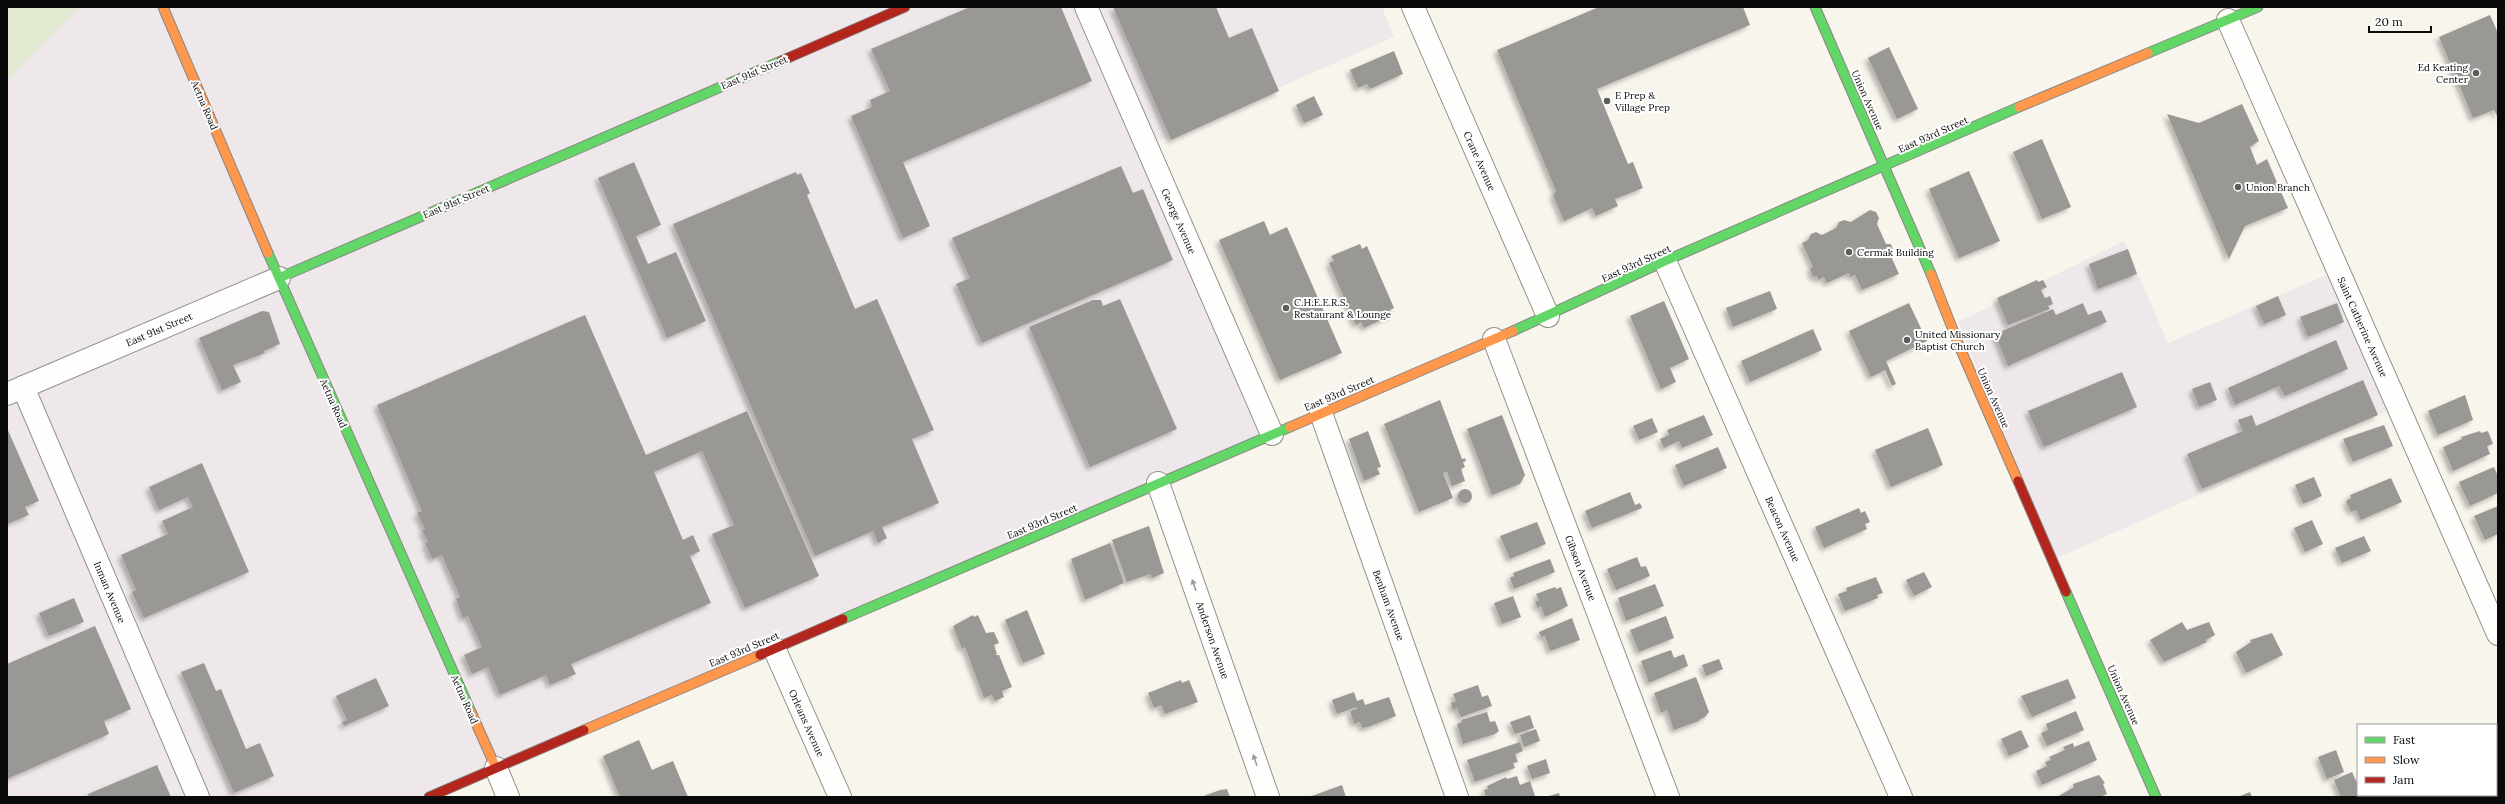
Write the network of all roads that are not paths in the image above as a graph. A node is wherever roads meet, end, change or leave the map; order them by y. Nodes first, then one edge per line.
1 (163, 7) edge
2 (905, 7) edge
3 (1086, 7) edge
4 (1412, 7) edge
5 (1815, 7) edge
6 (2244, 11) edge
7 (1885, 167) junction
8 (1665, 261) junction
9 (279, 278) junction
10 (1548, 316) junction
11 (1494, 339) junction
12 (15, 390) edge
13 (1320, 413) junction
14 (1272, 434) junction
15 (1158, 483) junction
16 (2498, 634) edge
17 (774, 648) junction
18 (496, 768) junction
19 (198, 797) edge
20 (429, 797) edge
21 (508, 797) edge
22 (840, 797) edge
23 (1268, 797) edge
24 (1457, 797) edge
25 (1668, 797) edge
26 (1901, 797) edge
27 (2156, 797) edge

1 - 9 main road, Aetna Road
2 - 9 main road, East 91st Street
3 - 14 street, George Avenue
4 - 10 street, Crane Avenue
5 - 7 main road, Union Avenue
6 - 7 main road, East 93rd Street
6 - 16 street, Saint Catherine Avenue
7 - 8 main road, East 93rd Street
7 - 27 main road, Union Avenue
8 - 10 main road, East 93rd Street
8 - 26 street, Beacon Avenue
9 - 12 street, East 91st Street
9 - 18 main road, Aetna Road
10 - 11 main road, East 93rd Street
11 - 13 main road, East 93rd Street
11 - 25 street, Gibson Avenue
12 - 19 street, Inman Avenue
13 - 14 main road, East 93rd Street
13 - 24 street, Benham Avenue
14 - 15 main road, East 93rd Street
15 - 17 main road, East 93rd Street
23 -> 15 street, Anderson Avenue
17 - 18 main road, East 93rd Street
17 - 22 street, Orleans Avenue
18 - 20 main road, East 93rd Street
18 - 21 street, Aetna Road

